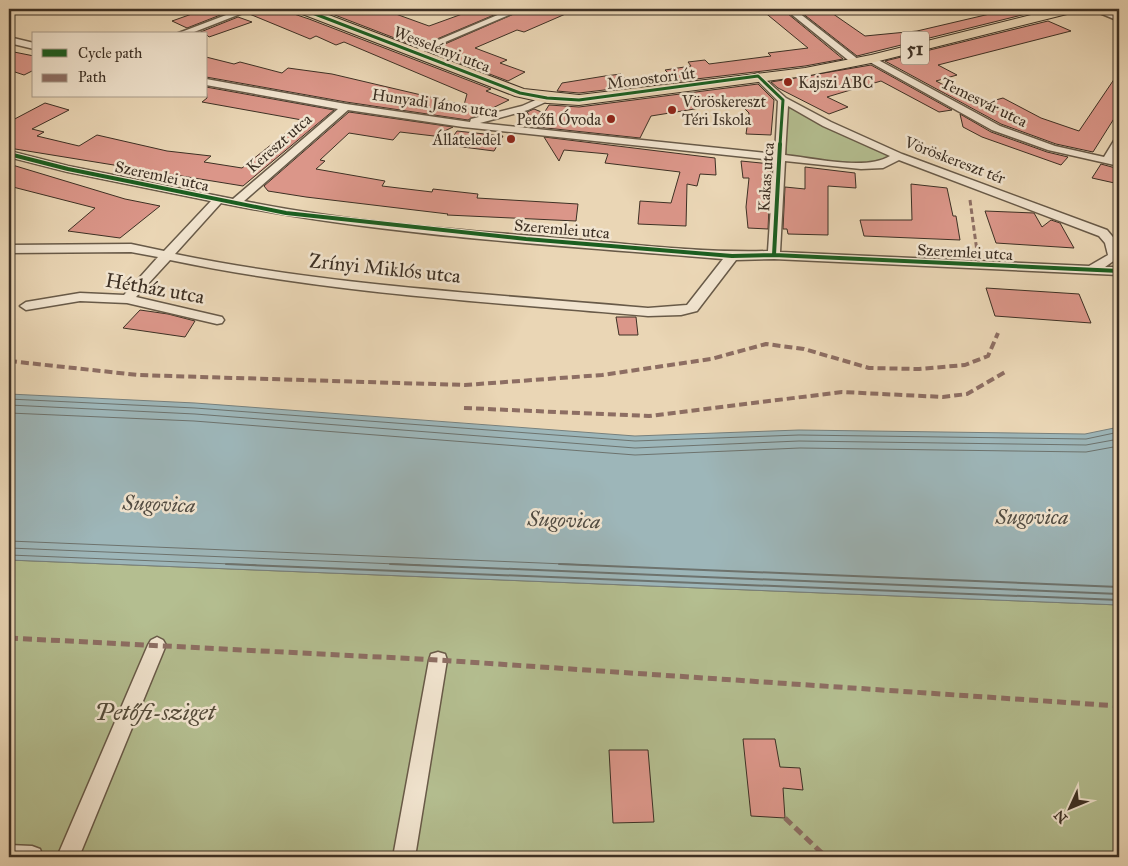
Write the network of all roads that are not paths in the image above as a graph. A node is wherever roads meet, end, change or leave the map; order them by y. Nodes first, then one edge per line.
1 (249, 9) edge
2 (302, 9) edge
3 (519, 9) edge
4 (788, 9) edge
5 (1070, 9) edge
6 (1094, 9) edge
7 (1119, 18) edge
8 (186, 32) edge
9 (9, 40) edge
10 (32, 46) edge
11 (414, 52) junction
12 (871, 59) junction
13 (856, 62) junction
14 (758, 76) junction
15 (208, 82) edge
16 (547, 98) junction
17 (783, 100) junction
18 (346, 107) junction
19 (464, 124) junction
20 (1119, 141) edge
21 (9, 154) edge
22 (898, 156) junction
23 (780, 158) junction
24 (1107, 161) junction
25 (1119, 164) edge
26 (218, 200) junction
27 (234, 204) junction
28 (1103, 233) junction
29 (1119, 238) edge
30 (9, 249) edge
31 (169, 254) junction
32 (774, 255) junction
33 (732, 256) junction
34 (1092, 270) junction
35 (1119, 271) edge
36 (127, 299) junction
37 (26, 306) dead end
38 (217, 320) dead end
39 (157, 645) dead end
40 (438, 660) dead end
41 (9, 856) edge
42 (32, 857) edge
43 (68, 857) edge
44 (404, 857) edge

1 - 8 street
2 - 11 main road, Wesselényi utca / 51
3 - 11 street
4 - 13 street
5 - 12 main road, Monostori út / 51
6 - 7 street
9 - 10 street
11 - 16 main road, Wesselényi utca / 51
12 - 13 main road, Monostori út / 51
12 - 24 street, Temesvár utca
13 - 14 main road, Monostori út / 51
14 - 16 main road, Monostori út / 51
14 - 17 street, Vöröskereszt tér
15 - 18 street, Hunyadi János utca
16 - 19 street
17 - 22 street, Vöröskereszt tér
17 - 23 street, Kakas utca
18 - 19 street, Hunyadi János utca
18 - 27 street, Kereszt utca
19 - 23 street, Hunyadi János utca
20 - 24 street
21 - 26 street, Szeremlei utca
22 - 23 street, Hunyadi János utca
22 - 28 street, Vöröskereszt tér
23 - 32 street, Kakas utca
24 - 25 street, Temesvár utca
26 - 27 street, Szeremlei utca
26 - 31 street
27 - 33 street, Szeremlei utca
28 - 29 street, Vöröskereszt tér
28 - 34 street
30 - 31 street, Zrínyi Miklós utca
31 - 33 street, Zrínyi Miklós utca
31 - 36 street
32 - 33 street, Szeremlei utca
32 - 34 street, Szeremlei utca
34 - 35 street, Szeremlei utca
36 - 37 street, Hétház utca
36 - 38 street, Hétház utca
39 - 43 street
40 - 44 street
41 - 42 street

